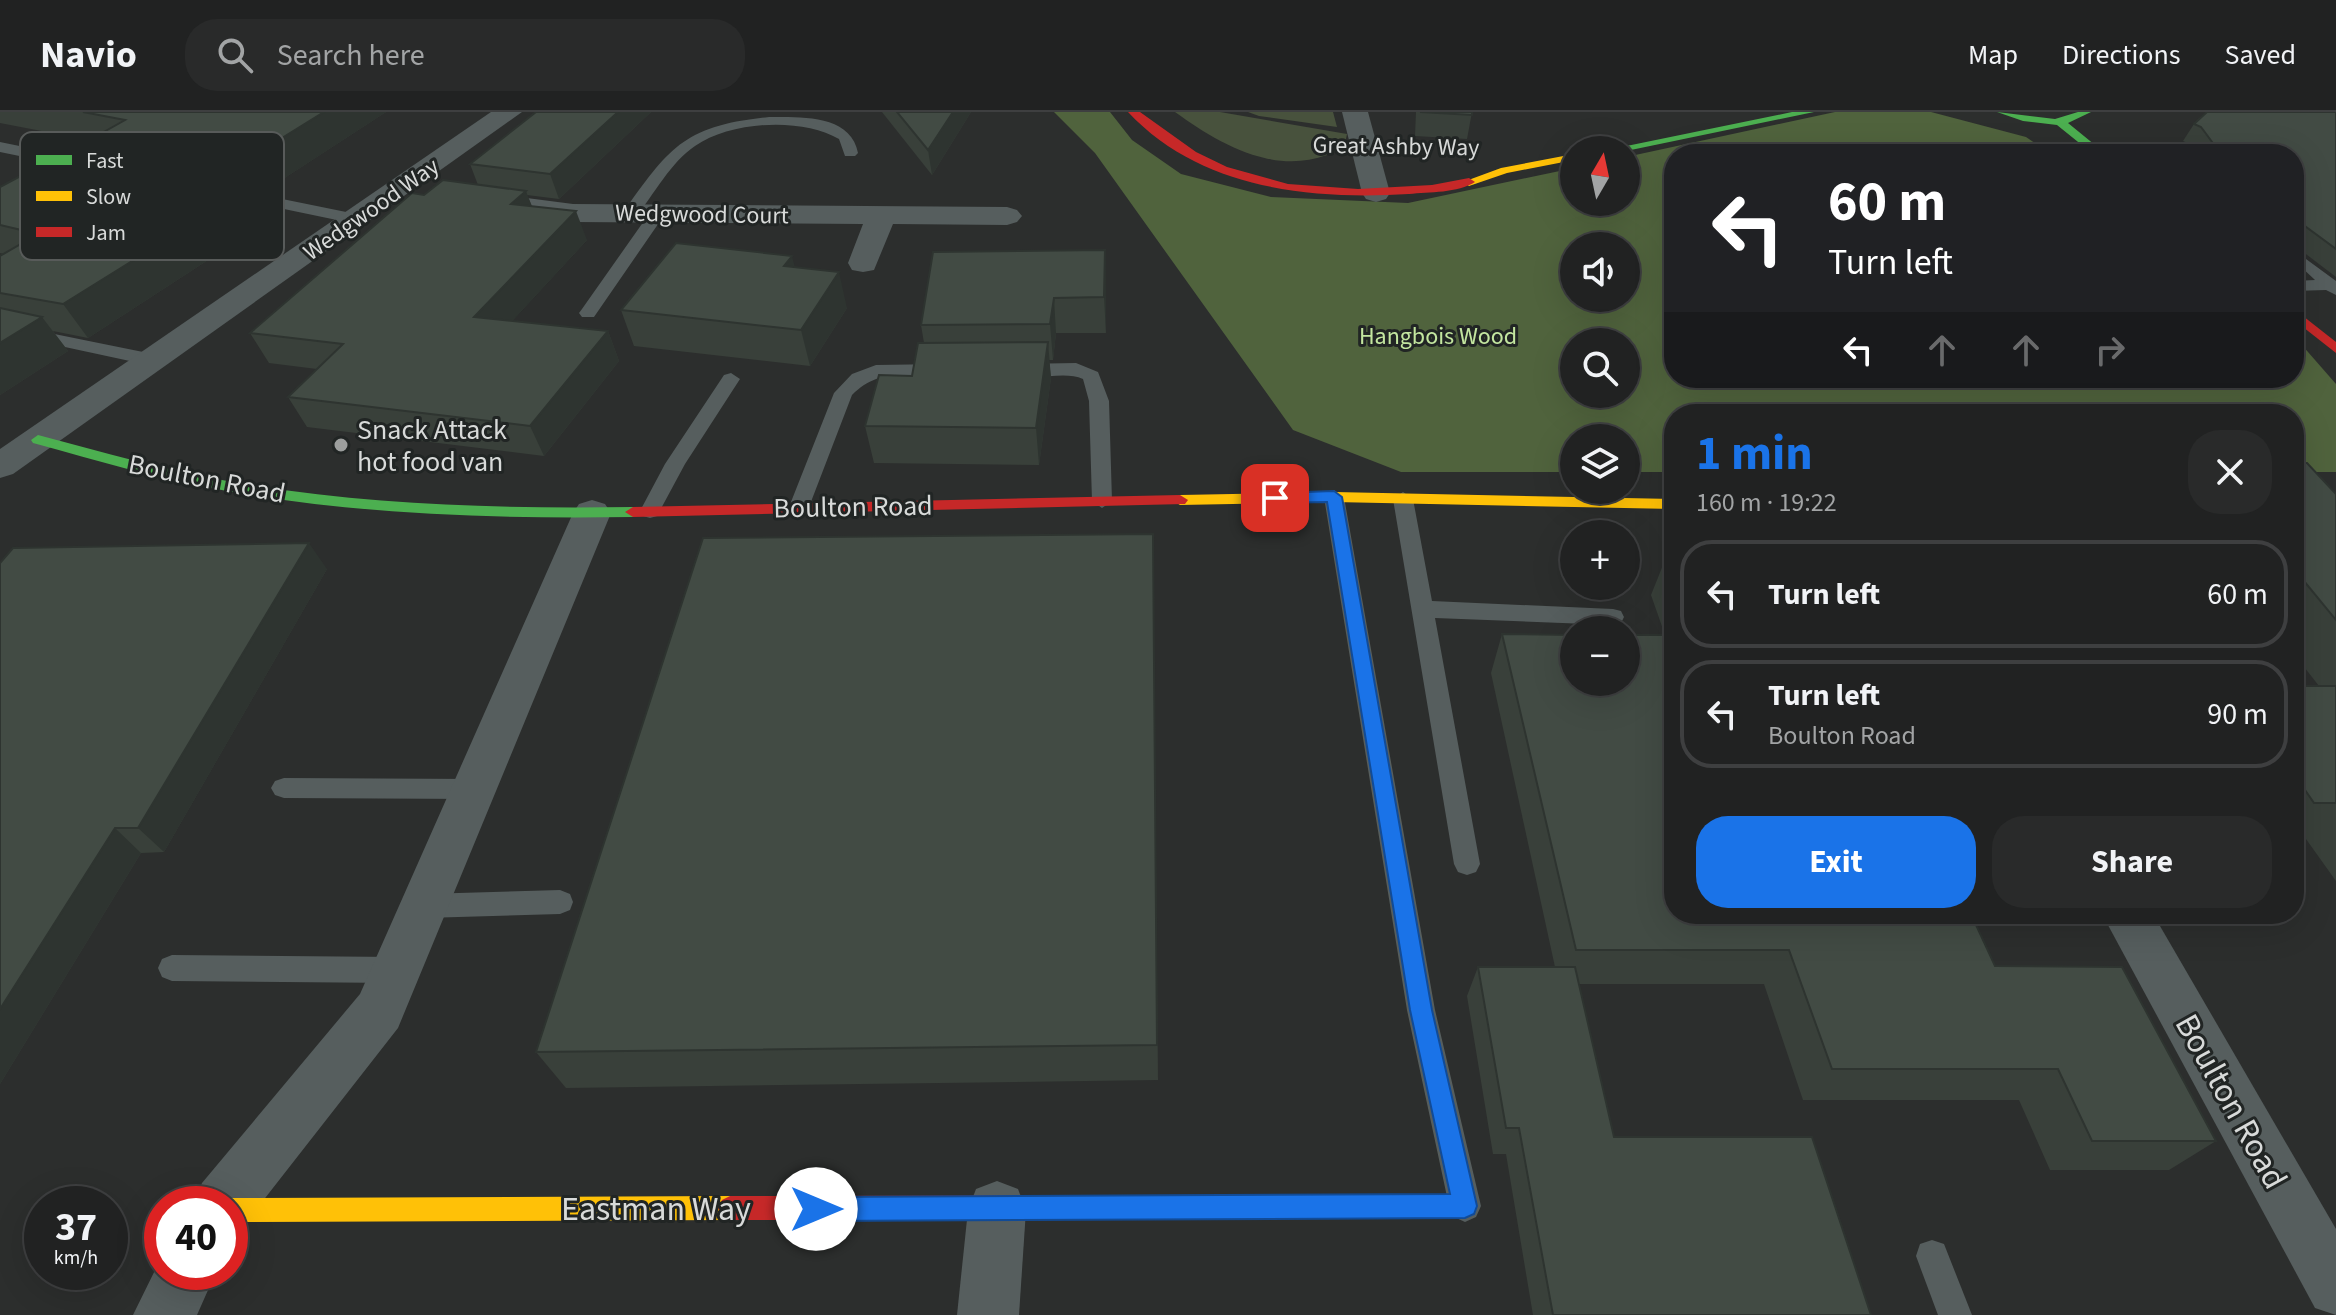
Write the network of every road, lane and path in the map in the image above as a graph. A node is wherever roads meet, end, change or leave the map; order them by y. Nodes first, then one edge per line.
1 (509, 112) edge
2 (1133, 112) edge
3 (1355, 112) edge
4 (1809, 112) edge
5 (2002, 112) edge
6 (2086, 112) edge
7 (2059, 121) junction
8 (2088, 144) edge
9 (1640, 145) edge
10 (0, 147) edge
11 (20, 151) edge
12 (850, 153) dead end
13 (1560, 160) edge
14 (1366, 180) junction
15 (398, 189) junction
16 (438, 195) edge
17 (492, 202) edge
18 (284, 205) edge
19 (644, 214) junction
20 (1007, 216) dead end
21 (881, 217) junction
22 (356, 219) junction
23 (863, 263) dead end
24 (2306, 264) dead end
25 (2304, 287) edge
26 (2333, 288) edge
27 (588, 313) dead end
28 (2304, 322) edge
29 (0, 328) edge
30 (2336, 349) edge
31 (153, 360) junction
32 (968, 370) edge
33 (999, 370) edge
34 (731, 379) dead end
35 (38, 440) junction
36 (0, 466) edge
37 (1334, 497) junction
38 (1403, 499) junction
39 (1102, 501) junction
40 (1664, 504) edge
41 (799, 507) junction
42 (650, 511) junction
43 (592, 513) junction
44 (1422, 609) junction
45 (1589, 616) edge
46 (284, 788) dead end
47 (474, 789) junction
48 (1467, 864) dead end
49 (560, 902) dead end
50 (424, 906) junction
51 (2133, 924) edge
52 (172, 968) dead end
53 (397, 970) junction
54 (238, 1186) edge
55 (1465, 1206) joint
56 (248, 1210) edge
57 (997, 1210) junction
58 (1932, 1256) dead end
59 (2336, 1287) edge
60 (177, 1290) edge
61 (164, 1315) edge
62 (988, 1315) edge
63 (1955, 1315) edge

1 - 15 street, Wedgwood Way
2 - 14 street, Great Ashby Way
3 - 14 street
4 - 9 street
5 - 7 street
6 - 7 street
7 - 8 street
10 - 11 lane
12 - 19 lane
13 - 14 street, Great Ashby Way
15 - 16 street
15 - 22 street, Wedgwood Way
17 - 19 street, Wedgwood Court
18 - 22 lane
19 - 21 street, Wedgwood Court
19 - 27 lane
20 - 21 street, Wedgwood Court
21 - 23 street
22 - 31 street, Wedgwood Way
24 - 26 lane
25 - 26 lane
28 - 30 street
29 - 31 lane
31 - 35 street, Wedgwood Way
32 - 41 lane
33 - 39 lane
34 - 42 lane
35 - 36 street, Wedgwood Way
35 - 43 street, Boulton Road
37 - 38 street, Boulton Road
37 - 39 street, Boulton Road
37 - 55 lane
38 - 40 street, Boulton Road
38 - 44 lane
39 - 41 street, Boulton Road
41 - 42 street, Boulton Road
42 - 43 street, Boulton Road
43 - 47 street
44 - 45 lane
44 - 48 lane
46 - 47 lane
47 - 50 street
49 - 50 lane
50 - 53 street
51 - 59 street, Boulton Road
52 - 53 lane
53 - 54 street
55 - 57 street, Eastman Way
56 - 57 street, Eastman Way
57 - 62 street
58 - 63 lane
60 - 61 street

